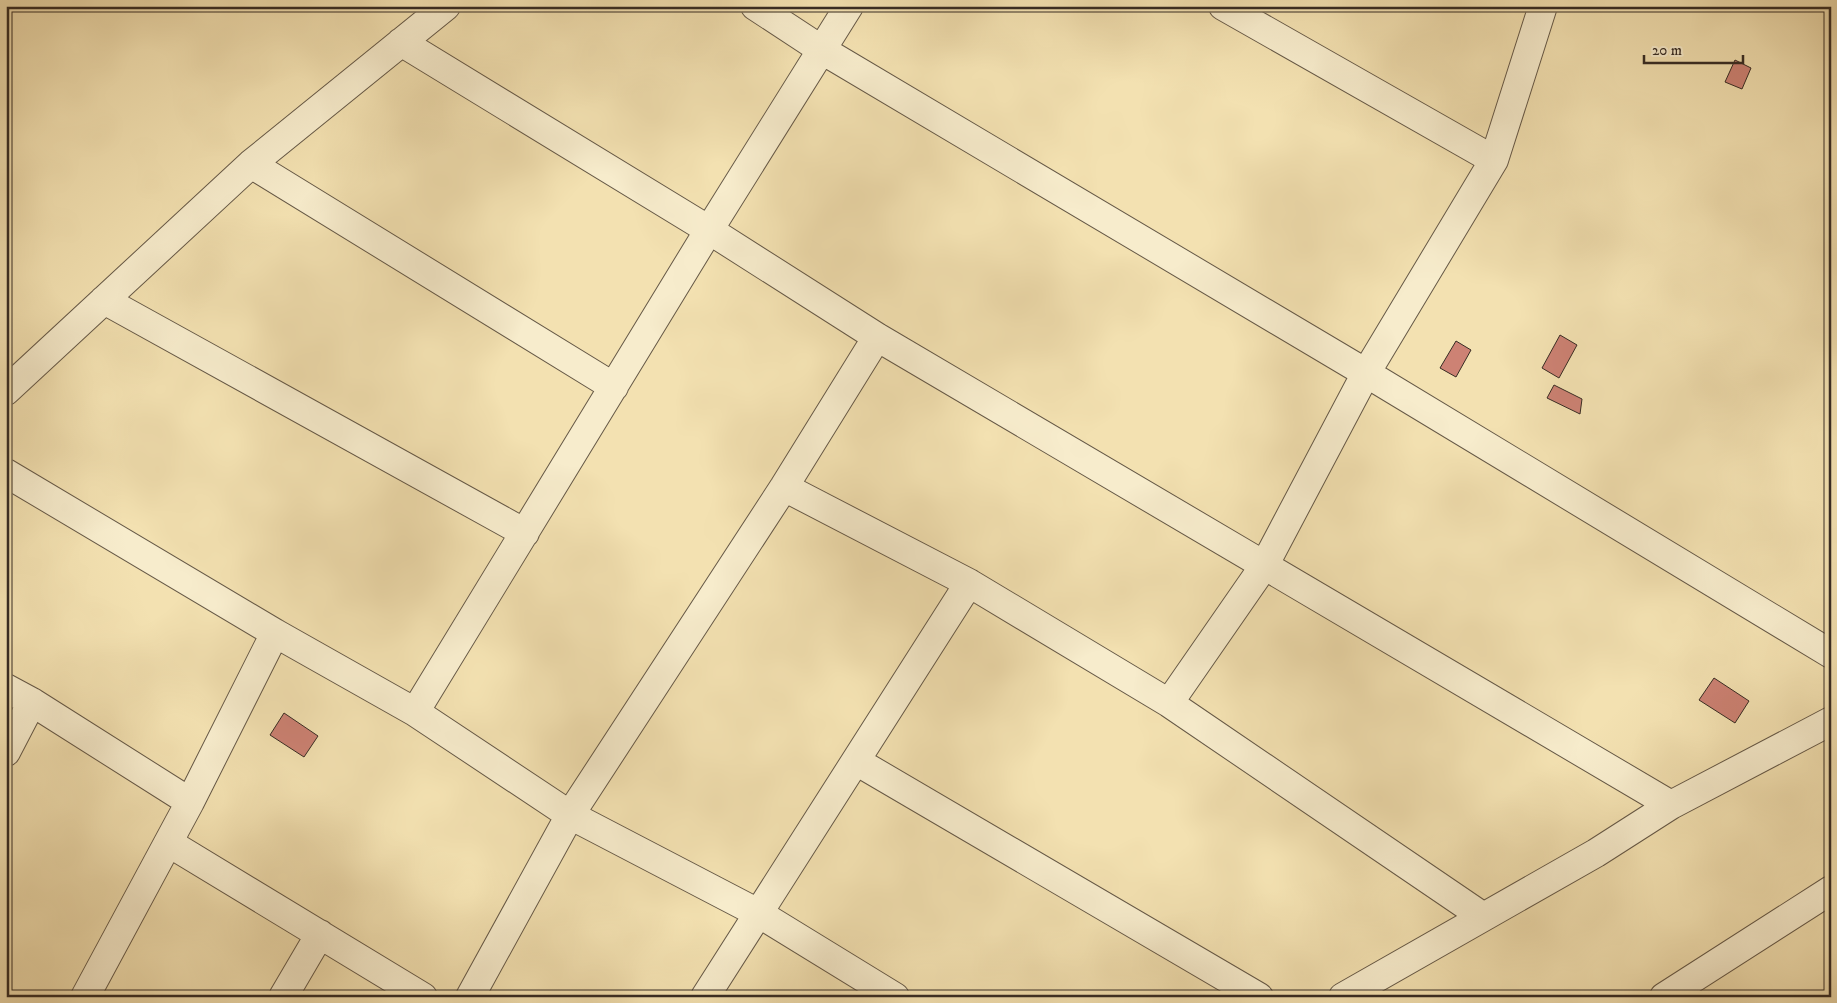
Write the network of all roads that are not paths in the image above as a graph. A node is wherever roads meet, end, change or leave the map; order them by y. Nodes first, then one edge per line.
1 (446, 6) edge
2 (755, 6) edge
3 (849, 6) edge
4 (1223, 6) edge
5 (1543, 6) edge
6 (401, 42) junction
7 (822, 50) junction
8 (1494, 160) junction
9 (251, 164) junction
10 (709, 230) junction
11 (104, 300) junction
12 (876, 337) junction
13 (1366, 373) junction
14 (614, 387) junction
15 (6, 391) edge
16 (6, 473) edge
17 (784, 487) junction
18 (525, 533) junction
19 (1264, 566) junction
20 (969, 583) junction
21 (275, 633) junction
22 (1831, 654) edge
23 (6, 688) edge
24 (32, 702) junction
25 (1169, 703) junction
26 (415, 712) junction
27 (1831, 721) edge
28 (6, 752) edge
29 (856, 761) junction
30 (190, 802) junction
31 (1671, 805) junction
32 (570, 815) junction
33 (169, 843) junction
34 (1828, 895) edge
35 (758, 913) junction
36 (1482, 916) junction
37 (320, 934) junction
38 (85, 997) edge
39 (283, 997) edge
40 (423, 997) edge
41 (470, 997) edge
42 (705, 997) edge
43 (895, 997) edge
44 (1259, 997) edge
45 (1343, 997) edge
46 (1664, 997) edge

1 - 6 street
2 - 7 street
3 - 7 street
4 - 8 street
5 - 8 street
6 - 9 street
6 - 10 street
7 - 10 street
7 - 13 street
8 - 13 street
9 - 11 street
9 - 14 street
10 - 12 street
10 - 14 street
11 - 15 street
11 - 18 street
12 - 17 street
12 - 19 street
13 - 19 street
13 - 22 street
14 - 18 street
16 - 21 street
17 - 20 street
17 - 32 street
18 - 26 street
19 - 25 street
19 - 31 street
20 - 25 street
20 - 29 street
21 - 26 street
21 - 30 street
23 - 24 street
24 - 28 street
24 - 30 street
25 - 36 street
26 - 32 street
27 - 31 street
29 - 35 street
29 - 44 street
30 - 33 street
31 - 36 street
32 - 35 street
32 - 41 street
33 - 37 street
33 - 38 street
34 - 46 street
35 - 42 street
35 - 43 street
36 - 45 street
37 - 39 street
37 - 40 street

